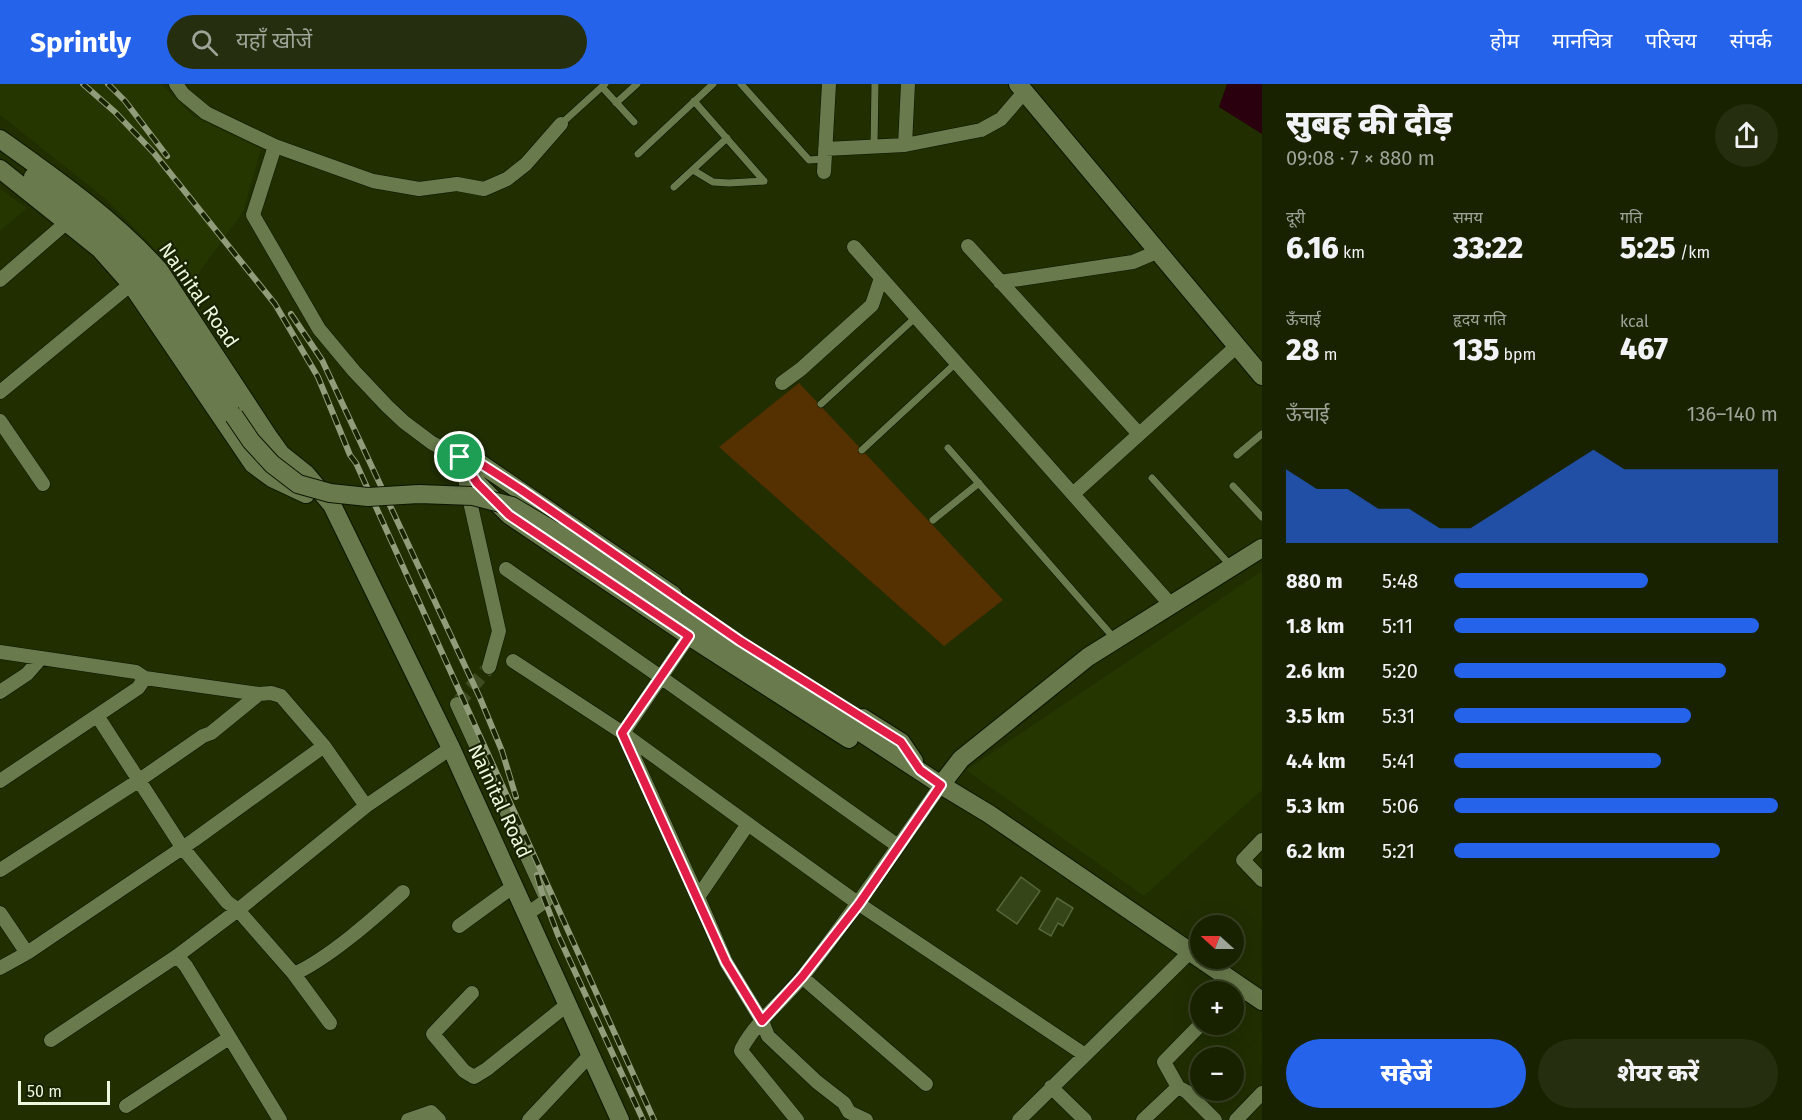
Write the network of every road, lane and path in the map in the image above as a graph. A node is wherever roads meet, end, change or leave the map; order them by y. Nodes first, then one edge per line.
1 (176, 84) edge
2 (637, 84) edge
3 (713, 84) edge
4 (741, 84) edge
5 (829, 84) edge
6 (875, 84) edge
7 (908, 84) edge
8 (604, 86) edge
9 (1025, 86) edge
10 (694, 101) junction
11 (616, 103) junction
12 (634, 123) dead end
13 (561, 124) joint
14 (727, 138) junction
15 (904, 145) junction
16 (275, 146) junction
17 (874, 147) junction
18 (0, 153) edge
19 (638, 154) dead end
20 (824, 160) junction
21 (693, 170) junction
22 (674, 187) dead end
23 (67, 222) junction
24 (968, 246) dead end
25 (854, 247) dead end
26 (1159, 251) junction
27 (881, 278) junction
28 (0, 280) edge
29 (1000, 282) junction
30 (131, 284) junction
31 (916, 317) junction
32 (1237, 346) junction
33 (957, 362) junction
34 (1262, 376) edge
35 (782, 382) dead end
36 (0, 392) edge
37 (821, 404) dead end
38 (0, 422) edge
39 (1139, 434) junction
40 (1262, 434) edge
41 (948, 448) dead end
42 (862, 450) dead end
43 (1237, 455) dead end
44 (460, 457) junction
45 (306, 474) junction
46 (1152, 478) dead end
47 (979, 483) junction
48 (43, 484) dead end
49 (1233, 486) dead end
50 (294, 489) junction
51 (1072, 494) junction
52 (332, 505) junction
53 (1262, 517) edge
54 (933, 520) dead end
55 (1262, 548) edge
56 (1232, 567) junction
57 (506, 569) dead end
58 (1171, 605) junction
59 (689, 636) junction
60 (1116, 640) junction
61 (0, 652) edge
62 (41, 658) junction
63 (513, 661) dead end
64 (489, 667) tunnel mouth
65 (145, 678) junction
66 (662, 678) junction
67 (0, 692) edge
68 (259, 694) junction
69 (457, 704) dead end
70 (98, 717) junction
71 (622, 733) junction
72 (324, 746) junction
73 (451, 748) junction
74 (920, 770) junction
75 (0, 781) edge
76 (138, 781) junction
77 (941, 785) junction
78 (366, 806) junction
79 (748, 824) junction
80 (1262, 840) edge
81 (898, 846) junction
82 (182, 848) junction
83 (0, 870) edge
84 (1262, 880) edge
85 (514, 886) junction
86 (403, 892) dead end
87 (698, 897) junction
88 (859, 904) junction
89 (238, 910) junction
90 (0, 913) edge
91 (527, 914) junction
92 (459, 926) dead end
93 (27, 953) junction
94 (1189, 953) junction
95 (177, 956) junction
96 (0, 968) edge
97 (294, 974) junction
98 (802, 977) junction
99 (1226, 981) edge
100 (472, 993) dead end
101 (1244, 993) edge
102 (1262, 1001) edge
103 (568, 1004) junction
104 (762, 1021) junction
105 (330, 1023) dead end
106 (1190, 1035) edge
107 (229, 1038) junction
108 (51, 1040) dead end
109 (591, 1054) junction
110 (1085, 1055) junction
111 (926, 1084) dead end
112 (1051, 1087) junction
113 (1178, 1087) junction
114 (1262, 1093) edge
115 (126, 1106) dead end
116 (845, 1116) edge
117 (278, 1119) edge
118 (408, 1120) edge
119 (439, 1120) edge
120 (529, 1120) edge
121 (620, 1120) edge
122 (797, 1120) edge
123 (866, 1120) edge
124 (1019, 1120) edge
125 (1085, 1120) edge
126 (1143, 1120) edge
127 (1215, 1120) edge
128 (1236, 1120) edge

1 - 16 street
2 - 11 lane
3 - 10 lane
4 - 20 lane
5 - 20 street
6 - 17 lane
7 - 15 street
8 - 11 lane
8 - 13 lane
9 - 15 street
9 - 26 street
10 - 14 lane
10 - 19 lane
11 - 12 lane
13 - 16 street
14 - 21 lane
14 - 21 lane
15 - 17 street
16 - 44 street
17 - 20 street
18 - 23 street
18 - 45 street, Nainital Road
18 - 74 street, Nainital Road, bridge
21 - 22 lane
23 - 28 street
23 - 30 street
24 - 29 street
25 - 27 street
26 - 29 street
26 - 32 street
27 - 31 street
27 - 35 street
29 - 39 street
30 - 36 street
30 - 50 street
31 - 33 street
31 - 37 lane
32 - 34 street
32 - 39 street
33 - 42 lane
33 - 51 street
38 - 48 street
39 - 51 street
40 - 43 lane
41 - 47 lane
44 - 59 street
44 - 64 street
44 - 74 street
45 - 50 street
45 - 52 street, Nainital Road
46 - 56 lane
47 - 54 lane
47 - 60 lane
49 - 53 lane
50 - 52 street
51 - 58 street
52 - 73 street, Nainital Road
55 - 56 street
56 - 58 street
57 - 66 street
58 - 60 street
59 - 66 street
59 - 74 street
60 - 77 street
61 - 62 street
62 - 65 street
62 - 67 street
63 - 71 street
65 - 68 street
65 - 70 street
66 - 71 street
66 - 81 street
68 - 72 street
68 - 76 street
69 - 91 street
70 - 75 street
70 - 76 street
71 - 79 street
71 - 87 street
72 - 78 street
72 - 82 street
73 - 78 street
73 - 85 street, Nainital Road
74 - 77 street, Nainital Road
76 - 82 street
76 - 83 street
77 - 81 street
77 - 94 street, Nainital Road
78 - 89 street
79 - 87 street
79 - 88 street
80 - 84 street
81 - 88 street
82 - 89 street
82 - 93 street
85 - 91 street, Nainital Road
85 - 92 street
86 - 97 street
87 - 104 street
88 - 98 street
88 - 110 street
89 - 95 street
89 - 97 street
90 - 93 street
91 - 103 street, Nainital Road
93 - 96 street
94 - 99 street, Nainital Road
94 - 110 street
95 - 107 street
95 - 108 street
97 - 105 street
98 - 104 street
98 - 111 street
100 - 103 street
101 - 102 street, Nainital Road
103 - 109 street, Nainital Road
104 - 116 street
104 - 122 street
106 - 113 street
107 - 115 street
107 - 117 street
109 - 120 street
109 - 121 street, Nainital Road
110 - 112 street
112 - 124 street
112 - 125 street
113 - 126 street
113 - 127 street
114 - 128 street
116 - 123 street
118 - 119 street

